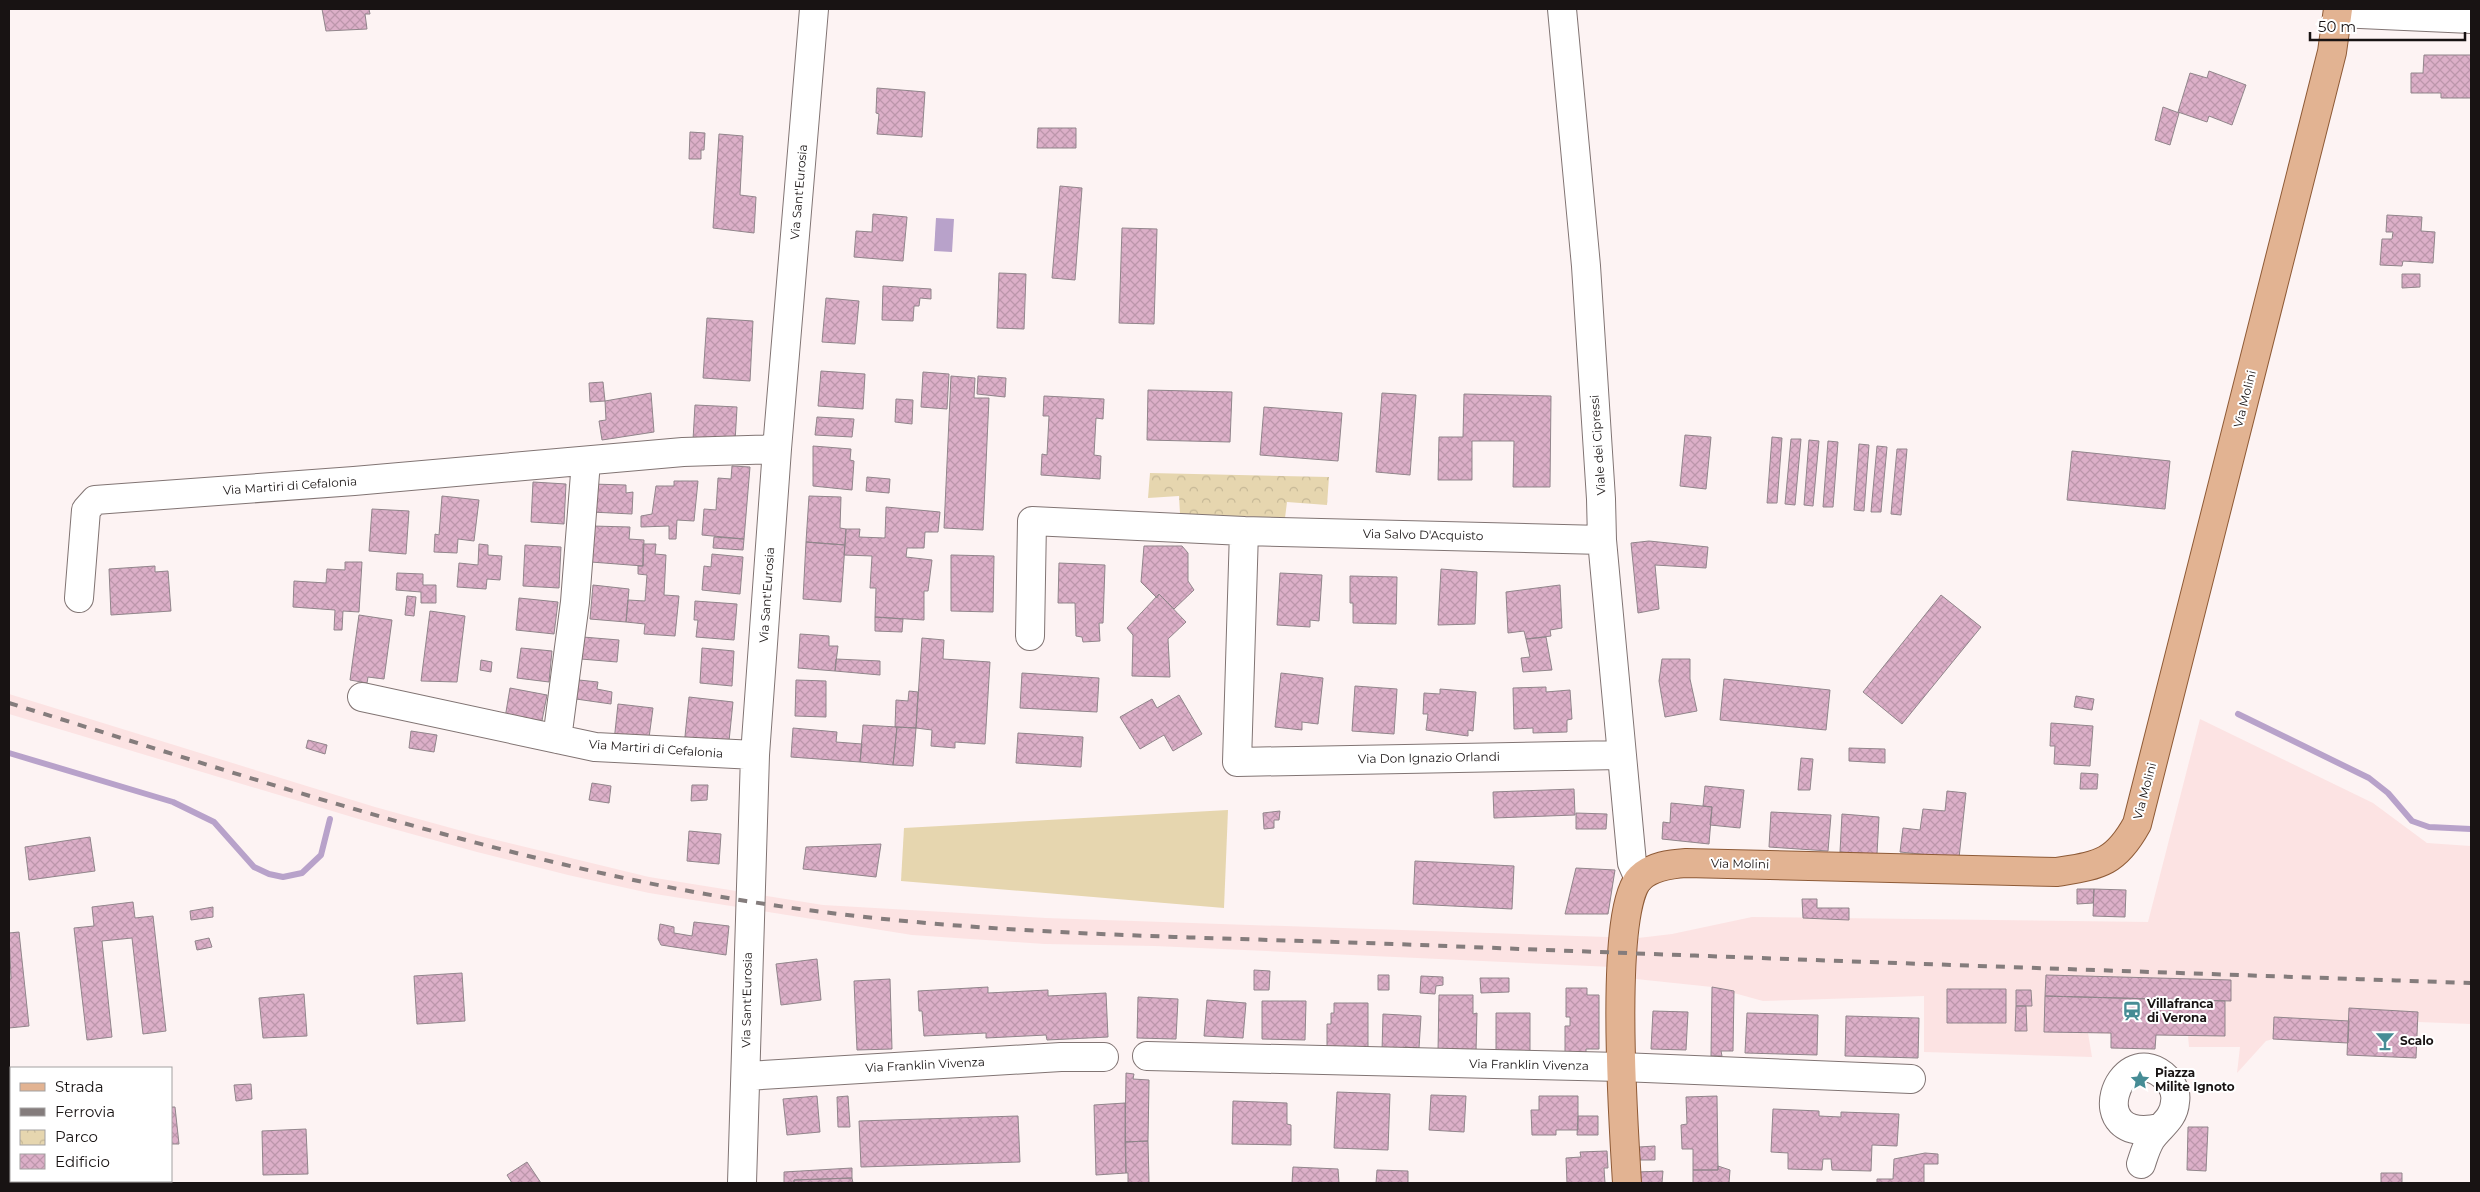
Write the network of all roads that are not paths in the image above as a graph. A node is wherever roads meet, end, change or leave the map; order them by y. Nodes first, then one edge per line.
1 (814, 9) edge
2 (1562, 9) edge
3 (2338, 11) edge
4 (2471, 19) edge
5 (777, 450) junction
6 (586, 461) junction
7 (1244, 531) junction
8 (1602, 540) junction
9 (80, 598) dead end
10 (1030, 636) dead end
11 (362, 697) dead end
12 (557, 739) junction
13 (755, 755) junction
14 (1621, 755) junction
15 (1639, 879) junction
16 (1147, 1056) dead end
17 (1104, 1057) dead end
18 (1620, 1067) junction
19 (746, 1076) junction
20 (1910, 1079) dead end
21 (2122, 1122) junction
22 (2160, 1128) junction
23 (2142, 1174) edge
24 (742, 1183) edge
25 (1627, 1183) edge

1 - 5 street, Via Sant'Eurosia
2 - 8 street, Viale dei Cipressi
3 - 4 street, Via Molini
3 - 15 main road, Via Molini
5 - 6 street, Via Martiri di Cefalonia
5 - 13 street, Via Sant'Eurosia
6 - 9 street, Via Martiri di Cefalonia
6 - 12 street
7 - 8 street, Via Salvo D'Acquisto
7 - 10 street, Via Salvo D'Acquisto
7 - 14 street, Via Don Ignazio Orlandi
8 - 14 street, Viale dei Cipressi
11 - 12 street, Via Martiri di Cefalonia
12 - 13 street, Via Martiri di Cefalonia
13 - 19 street, Via Sant'Eurosia
14 - 15 street, Viale dei Cipressi
15 - 18 main road
16 - 18 street, Via Franklin Vivenza
17 - 19 street, Via Franklin Vivenza
18 - 20 street, Via Franklin Vivenza
18 - 25 main road
19 - 24 street, Via Sant'Eurosia
21 - 22 street
21 - 22 street
21 - 23 street
22 - 23 street

